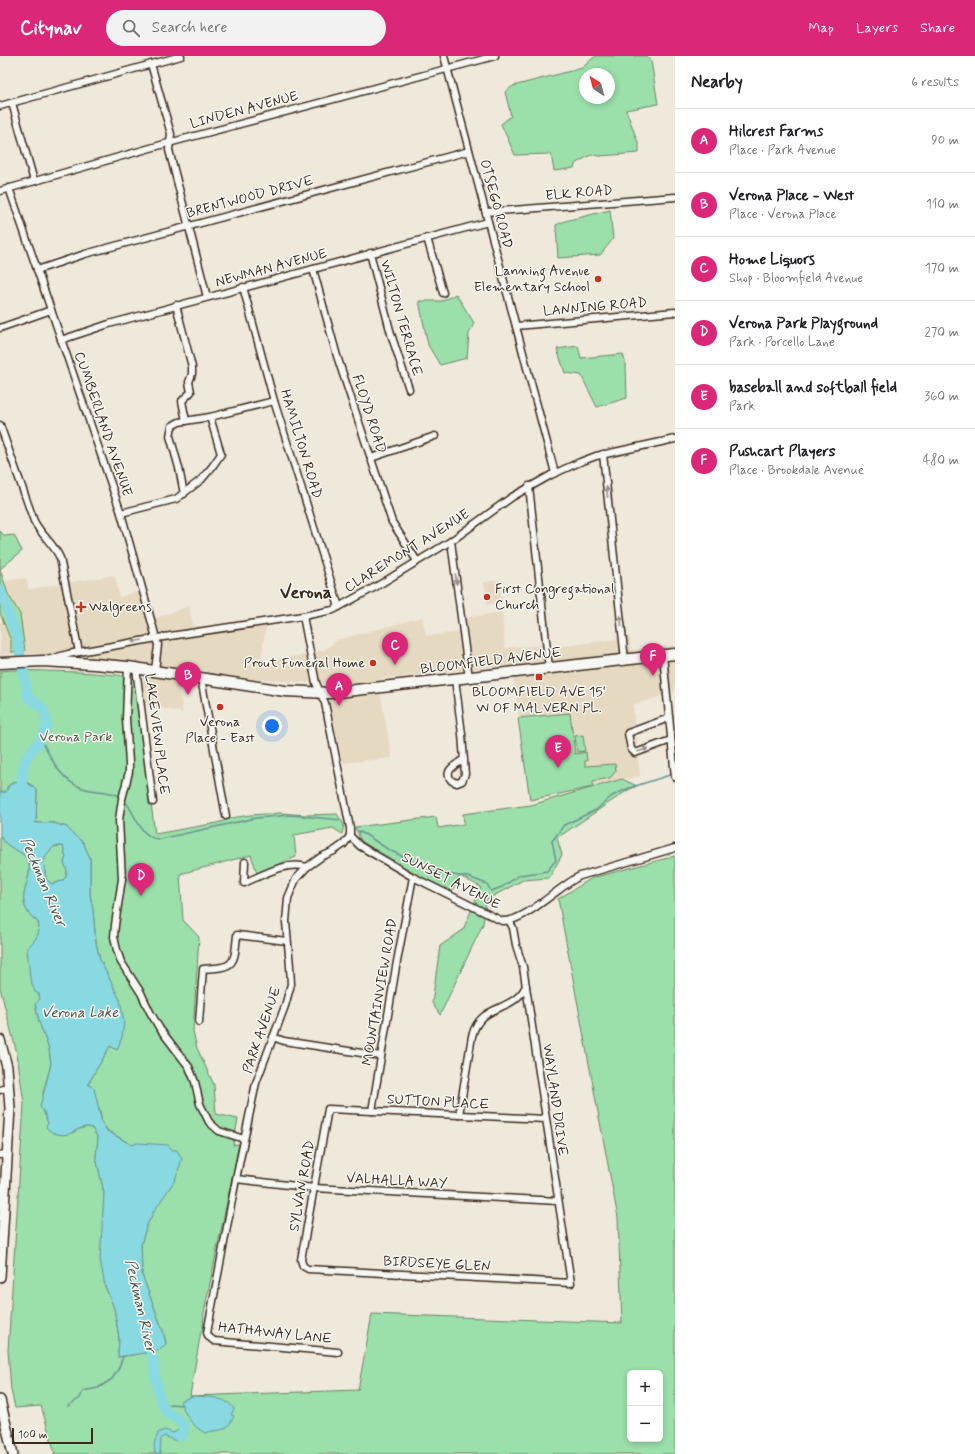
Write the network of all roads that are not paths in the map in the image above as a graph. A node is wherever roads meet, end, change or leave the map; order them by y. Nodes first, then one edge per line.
1 (181, 56) edge
2 (444, 56) edge
3 (495, 56) edge
4 (151, 64) junction
5 (448, 69) junction
6 (12, 103) junction
7 (0, 106) edge
8 (170, 142) junction
9 (469, 151) junction
10 (34, 181) junction
11 (9, 188) junction
12 (0, 191) edge
13 (675, 197) edge
14 (486, 212) junction
15 (488, 222) junction
16 (189, 226) junction
17 (427, 238) junction
18 (370, 254) junction
19 (314, 269) junction
20 (37, 270) junction
21 (243, 287) junction
22 (443, 293) dead end
23 (207, 297) junction
24 (176, 306) junction
25 (51, 310) junction
26 (675, 312) edge
27 (516, 326) junction
28 (0, 328) edge
29 (61, 340) junction
30 (409, 389) dead end
31 (274, 401) junction
32 (210, 416) junction
33 (186, 421) junction
34 (0, 425) edge
35 (435, 436) dead end
36 (675, 439) edge
37 (603, 454) junction
38 (371, 458) junction
39 (555, 473) junction
40 (529, 486) junction
41 (184, 494) junction
42 (121, 513) junction
43 (451, 540) junction
44 (417, 561) junction
45 (339, 607) junction
46 (303, 616) junction
47 (157, 638) junction
48 (79, 652) junction
49 (675, 654) edge
50 (663, 655) junction
51 (625, 660) junction
52 (44, 661) junction
53 (0, 663) edge
54 (132, 668) junction
55 (549, 668) junction
56 (155, 671) junction
57 (201, 678) junction
58 (469, 678) junction
59 (455, 679) junction
60 (321, 693) junction
61 (669, 718) junction
62 (671, 740) junction
63 (464, 759) dead end
64 (674, 769) edge
65 (675, 777) edge
66 (153, 802) dead end
67 (226, 816) dead end
68 (350, 836) junction
69 (675, 848) edge
70 (245, 862) dead end
71 (307, 867) junction
72 (413, 878) junction
73 (511, 924) junction
74 (287, 941) junction
75 (526, 986) junction
76 (199, 1022) dead end
77 (273, 1037) junction
78 (0, 1040) edge
79 (381, 1056) junction
80 (9, 1087) junction
81 (0, 1090) edge
82 (328, 1109) joint
83 (372, 1111) junction
84 (459, 1115) junction
85 (546, 1119) junction
86 (244, 1138) junction
87 (4, 1154) edge
88 (236, 1179) junction
89 (314, 1188) junction
90 (558, 1201) junction
91 (2, 1223) edge
92 (303, 1266) joint
93 (0, 1278) edge
94 (571, 1283) joint
95 (209, 1338) joint
96 (338, 1352) dead end
97 (1, 1404) edge
98 (13, 1454) edge

1 - 4 street
2 - 5 street, OTSEGO ROAD
3 - 5 street, LINDEN AVENUE
4 - 6 street
4 - 8 street
5 - 8 street, LINDEN AVENUE
5 - 9 street, OTSEGO ROAD
6 - 7 street
6 - 10 street
8 - 10 street, LINDEN AVENUE
8 - 16 street
9 - 14 street, OTSEGO ROAD
9 - 16 street, BRENTWOOD DRIVE
10 - 11 street, LINDEN AVENUE
11 - 12 street, LINDEN AVENUE
11 - 20 street, CUMBERLAND AVENUE
13 - 14 street, ELK ROAD
14 - 15 street, OTSEGO ROAD
15 - 17 street, NEWMAN AVENUE
15 - 27 street, OTSEGO ROAD
16 - 20 street, BRENTWOOD DRIVE
16 - 23 street
17 - 18 street, NEWMAN AVENUE
17 - 22 street
18 - 19 street, NEWMAN AVENUE
18 - 30 street, WILTON TERRACE
19 - 21 street, NEWMAN AVENUE
19 - 38 street, FLOYD ROAD
20 - 25 street, CUMBERLAND AVENUE
21 - 23 street, NEWMAN AVENUE
21 - 31 street, HAMILTON ROAD
23 - 24 street, NEWMAN AVENUE
24 - 29 street, NEWMAN AVENUE
24 - 33 street
25 - 28 street
25 - 29 street, CUMBERLAND AVENUE
26 - 27 street, LANNING ROAD
27 - 39 street, OTSEGO ROAD
29 - 42 street, CUMBERLAND AVENUE
31 - 32 street
31 - 45 street, HAMILTON ROAD
32 - 33 street
32 - 41 street
33 - 41 street
34 - 48 street
35 - 38 street
36 - 37 street, CLAREMONT AVENUE
37 - 39 street, CLAREMONT AVENUE
51 -> 37 street
38 - 44 street, FLOYD ROAD
39 - 40 street, CLAREMONT AVENUE
40 - 43 street, CLAREMONT AVENUE
40 - 55 street
41 - 42 street
42 - 47 street, CUMBERLAND AVENUE
43 - 44 street, CLAREMONT AVENUE
43 -> 58 street
44 - 45 street, CLAREMONT AVENUE
45 - 46 street, CLAREMONT AVENUE
46 - 47 street, CLAREMONT AVENUE
46 - 60 street
47 -> 48 street, CLAREMONT AVENUE
47 - 56 street, CUMBERLAND AVENUE
48 - 52 street, CLAREMONT AVENUE
49 - 50 main road, BLOOMFIELD AVENUE
50 - 51 main road, BLOOMFIELD AVENUE
50 - 61 street
51 - 55 main road, BLOOMFIELD AVENUE
52 - 53 main road, BLOOMFIELD AVENUE
52 - 54 main road, BLOOMFIELD AVENUE
54 - 56 main road, BLOOMFIELD AVENUE
54 - 66 street, LAKEVIEW PLACE
54 - 86 street
55 - 58 main road, BLOOMFIELD AVENUE
56 - 57 main road, BLOOMFIELD AVENUE
57 - 60 main road, BLOOMFIELD AVENUE
57 - 67 street
58 - 59 main road, BLOOMFIELD AVENUE
59 - 60 main road, BLOOMFIELD AVENUE
59 - 63 street
60 - 68 street
61 - 62 street
61 -> 62 street
62 - 64 street
64 - 65 street
68 - 71 street, PARK AVENUE
68 - 72 street, SUNSET AVENUE
69 - 73 street, SUNSET AVENUE
70 - 71 street
71 - 74 street, PARK AVENUE
72 - 73 street, SUNSET AVENUE
72 - 79 street, MOUNTAINVIEW ROAD
73 - 75 street, WAYLAND DRIVE
74 - 76 street
74 - 77 street, PARK AVENUE
75 - 84 street
75 - 85 street, WAYLAND DRIVE
77 - 79 street
77 - 86 street, PARK AVENUE
78 - 80 main road
79 - 83 street, MOUNTAINVIEW ROAD
80 - 81 street
80 - 87 main road
82 - 83 street, SUTTON PLACE
82 - 89 street, SYLVAN ROAD
83 - 84 street, SUTTON PLACE
84 - 85 street, SUTTON PLACE
85 - 90 street, WAYLAND DRIVE
86 - 88 street, PARK AVENUE
87 - 91 main road
88 - 89 street, VALHALLA WAY
88 - 95 street, PARK AVENUE
89 - 90 street, VALHALLA WAY
89 - 92 street, SYLVAN ROAD
90 - 94 street, WAYLAND DRIVE
91 - 93 main road
92 - 94 street, BIRDSEYE GLEN
95 - 96 street, HATHAWAY LANE
97 - 98 main road

